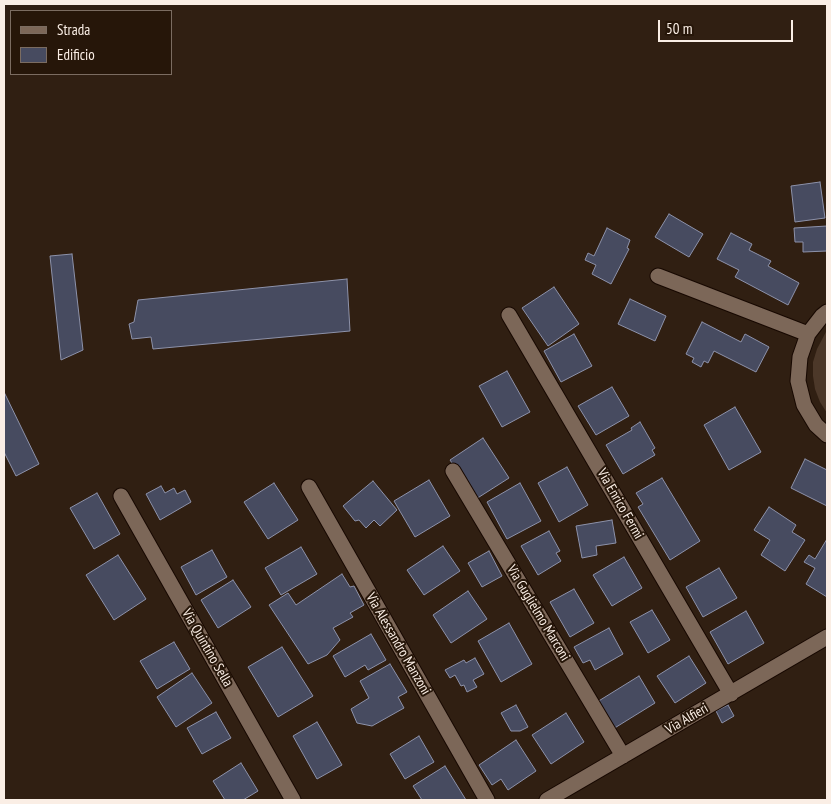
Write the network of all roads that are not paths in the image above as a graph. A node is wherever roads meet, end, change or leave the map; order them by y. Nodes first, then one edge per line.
1 (658, 276) dead end
2 (827, 312) edge
3 (509, 315) dead end
4 (808, 334) junction
5 (827, 435) edge
6 (453, 471) dead end
7 (309, 487) dead end
8 (121, 496) dead end
9 (827, 637) edge
10 (731, 694) junction
11 (623, 756) junction
12 (293, 800) edge
13 (487, 800) edge
14 (547, 800) edge

1 - 4 street
2 - 4 street
3 - 10 street, Via Enrico Fermi
4 - 5 street
6 - 11 street, Via Guglielmo Marconi
7 - 13 street, Via Alessandro Manzoni
8 - 12 street, Via Quintino Sella
9 - 10 street, Via Alfieri
10 - 11 street, Via Alfieri
11 - 14 street, Via Alfieri

